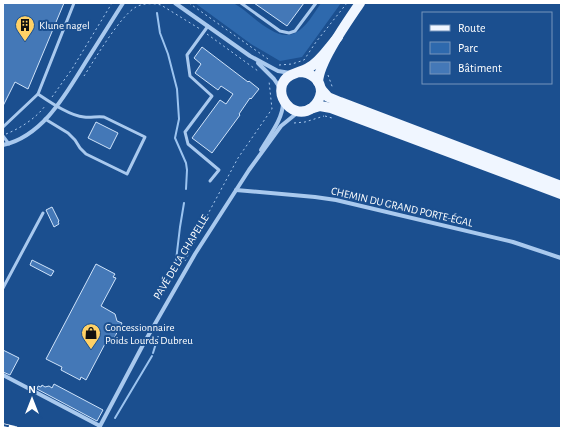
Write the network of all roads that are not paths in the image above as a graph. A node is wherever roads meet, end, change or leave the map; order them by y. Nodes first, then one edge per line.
1 (74, 3) edge
2 (123, 3) edge
3 (175, 3) edge
4 (240, 3) edge
5 (316, 3) edge
6 (360, 3) edge
7 (208, 26) junction
8 (338, 37) junction
9 (250, 56) junction
10 (297, 73) junction
11 (319, 86) junction
12 (38, 94) junction
13 (282, 96) junction
14 (57, 106) junction
15 (305, 110) junction
16 (45, 119) junction
17 (3, 127) edge
18 (3, 136) edge
19 (8, 144) junction
20 (3, 145) edge
21 (249, 170) junction
22 (210, 181) dead end
23 (561, 186) edge
24 (236, 190) junction
25 (561, 194) edge
26 (43, 213) dead end
27 (561, 258) edge
28 (3, 288) edge
29 (3, 375) edge
30 (100, 427) edge

1 - 12 lane
2 - 14 street
3 - 7 street
4 - 5 lane
6 - 8 main road, PAVÉ DE LA CHAPELLE
7 - 9 street
7 - 22 lane
8 - 10 main road, PAVÉ DE LA CHAPELLE
8 - 11 main road, PAVÉ DE LA CHAPELLE
9 - 10 street
9 - 13 street
10 - 11 main road
10 - 13 main road, PAVÉ DE LA CHAPELLE
11 - 15 main road, PAVÉ DE LA CHAPELLE
11 - 23 main road
12 - 14 lane
12 - 17 lane
13 - 15 main road
13 - 21 street
14 - 16 street
14 - 16 lane
15 - 21 street, PAVÉ DE LA CHAPELLE
15 - 25 main road
16 - 19 street
18 - 19 lane
19 - 20 street
21 - 24 street, PAVÉ DE LA CHAPELLE
24 - 27 street, CHEMIN DU GRAND PORTE-ÉGAL
24 - 30 street, PAVÉ DE LA CHAPELLE
26 - 28 lane
29 - 30 street

